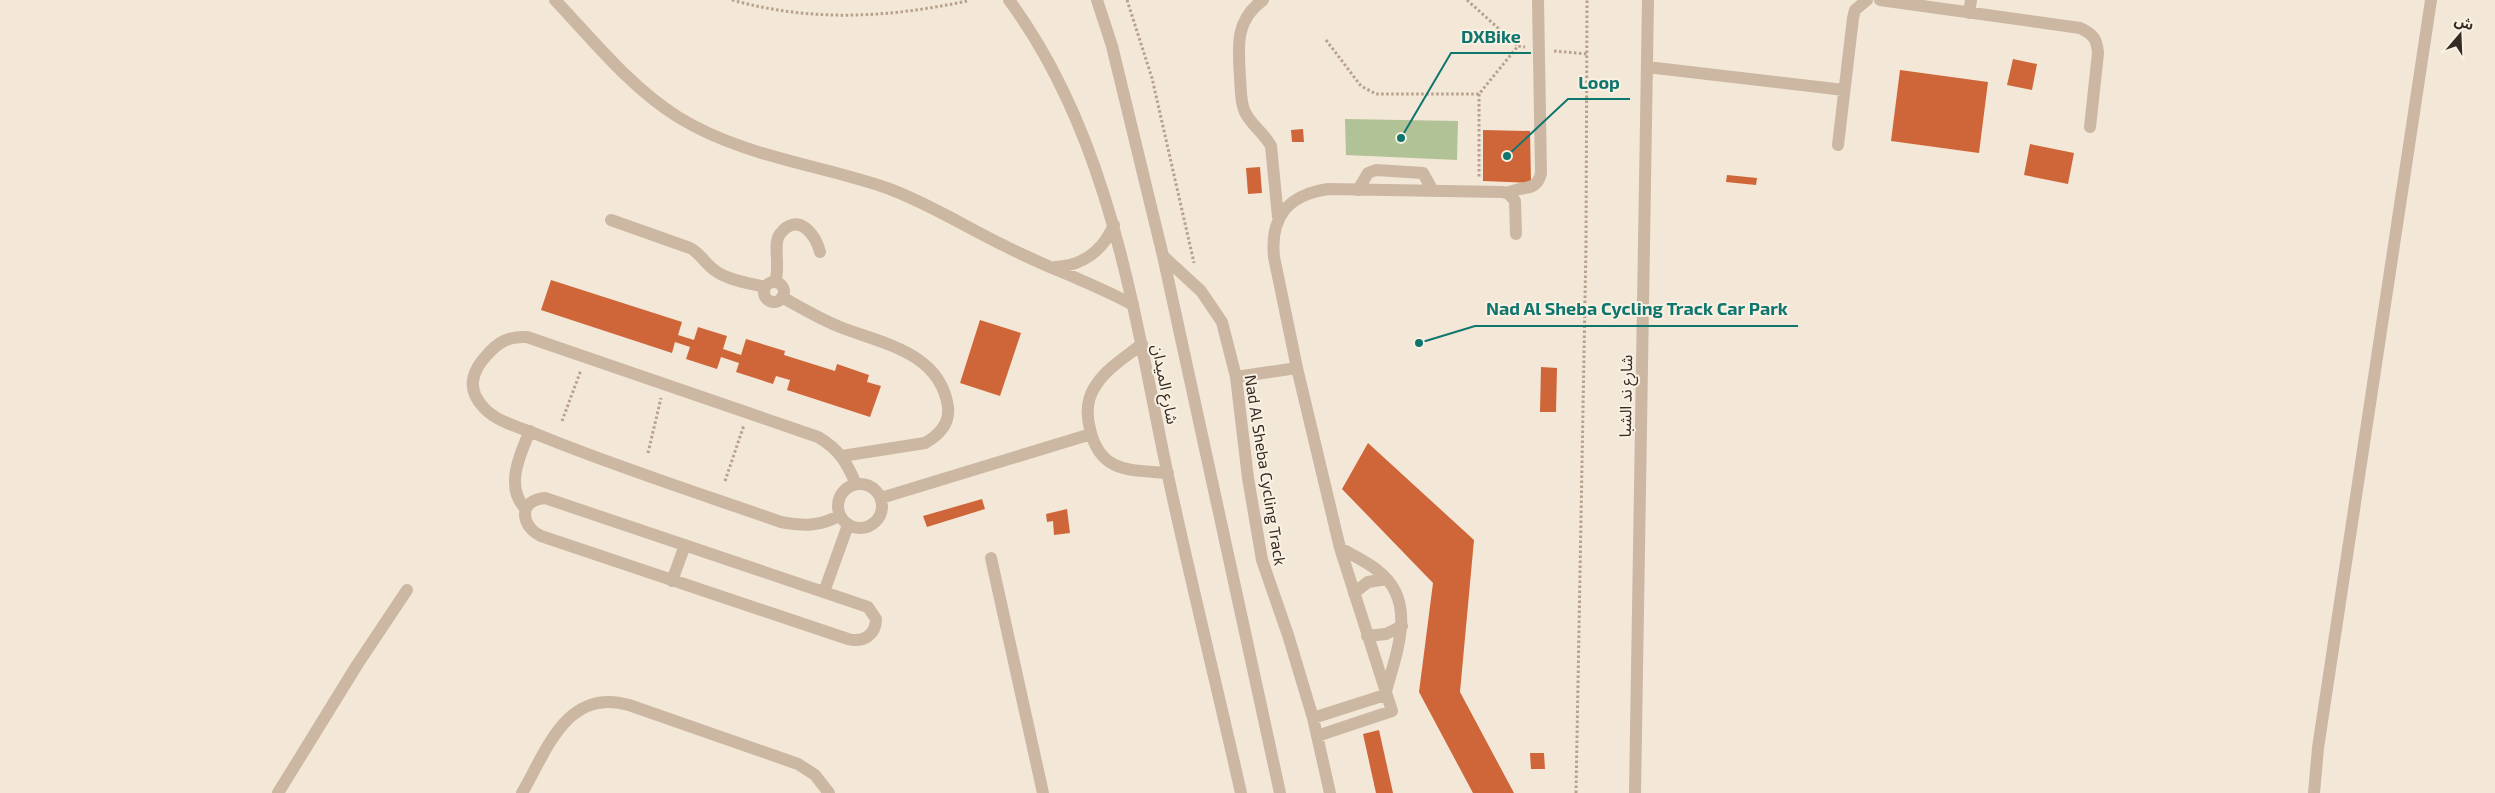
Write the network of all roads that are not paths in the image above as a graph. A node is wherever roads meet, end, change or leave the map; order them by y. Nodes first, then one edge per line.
1 (554, 0) edge
2 (1009, 0) edge
3 (1097, 0) edge
4 (1263, 0) edge
5 (1538, 0) edge
6 (1648, 0) edge
7 (1867, 0) edge
8 (1880, 0) edge
9 (2431, 0) edge
10 (1970, 6) edge
11 (1647, 66) junction
12 (1844, 90) junction
13 (2090, 127) dead end
14 (1838, 145) dead end
15 (1358, 190) junction
16 (1434, 191) junction
17 (1508, 193) junction
18 (1278, 217) junction
19 (611, 220) dead end
20 (1114, 225) junction
21 (1516, 234) dead end
22 (820, 252) dead end
23 (1163, 256) junction
24 (1052, 267) junction
25 (770, 285) junction
26 (1133, 305) junction
27 (1142, 344) junction
28 (1297, 368) junction
29 (1236, 377) junction
30 (530, 431) junction
31 (1091, 434) junction
32 (842, 456) junction
33 (1168, 473) junction
34 (856, 484) junction
35 (881, 498) junction
36 (526, 509) junction
37 (844, 520) junction
38 (685, 545) junction
39 (1340, 548) junction
40 (990, 558) dead end
41 (1387, 579) junction
42 (672, 581) junction
43 (407, 590) dead end
44 (824, 592) junction
45 (1354, 593) junction
46 (1402, 626) junction
47 (1367, 636) junction
48 (1385, 695) junction
49 (1313, 718) junction
50 (1317, 736) junction
51 (278, 793) edge
52 (522, 793) edge
53 (829, 793) edge
54 (1043, 793) edge
55 (1241, 793) edge
56 (1280, 793) edge
57 (1330, 793) edge
58 (1635, 793) edge
59 (2314, 793) edge

1 - 24 street
2 - 20 street, شارع الميدان
3 - 23 street, شارع الميدان
4 - 18 street
5 - 17 street
6 - 11 street, شارع ند الشبا
7 - 12 street
8 - 10 street
9 - 59 street
10 - 13 street
11 - 12 street
11 - 58 street, شارع ند الشبا
12 - 14 street
15 - 16 street
15 - 16 street
15 - 18 street
16 - 17 street
17 - 21 street
18 - 28 street
19 - 25 street
20 - 24 street
20 - 26 street, شارع الميدان
22 - 25 street
23 - 29 street, Nad Al Sheba Cycling Track
23 - 56 street, شارع الميدان
24 - 26 street
25 - 32 street
26 - 27 street, شارع الميدان
27 - 31 street
27 - 33 street, شارع الميدان
28 - 29 street
28 - 39 street
29 - 49 street, Nad Al Sheba Cycling Track
30 - 32 street
30 - 36 street
30 - 37 street
31 - 33 street
31 - 35 street
32 - 34 street
33 - 55 street, شارع الميدان
34 - 35 street
34 - 37 street
35 - 37 street
36 - 38 street
36 - 42 street
37 - 44 street
38 - 42 street
38 - 44 street
39 - 41 street
39 - 45 street
40 - 54 street
41 - 45 street
41 - 46 street
42 - 44 street
43 - 51 street
45 - 47 street
46 - 47 street
46 - 48 street
47 - 48 street
48 - 49 street
48 - 50 street
49 - 50 street, Nad Al Sheba Cycling Track
50 - 57 street, Nad Al Sheba Cycling Track
52 - 53 street

